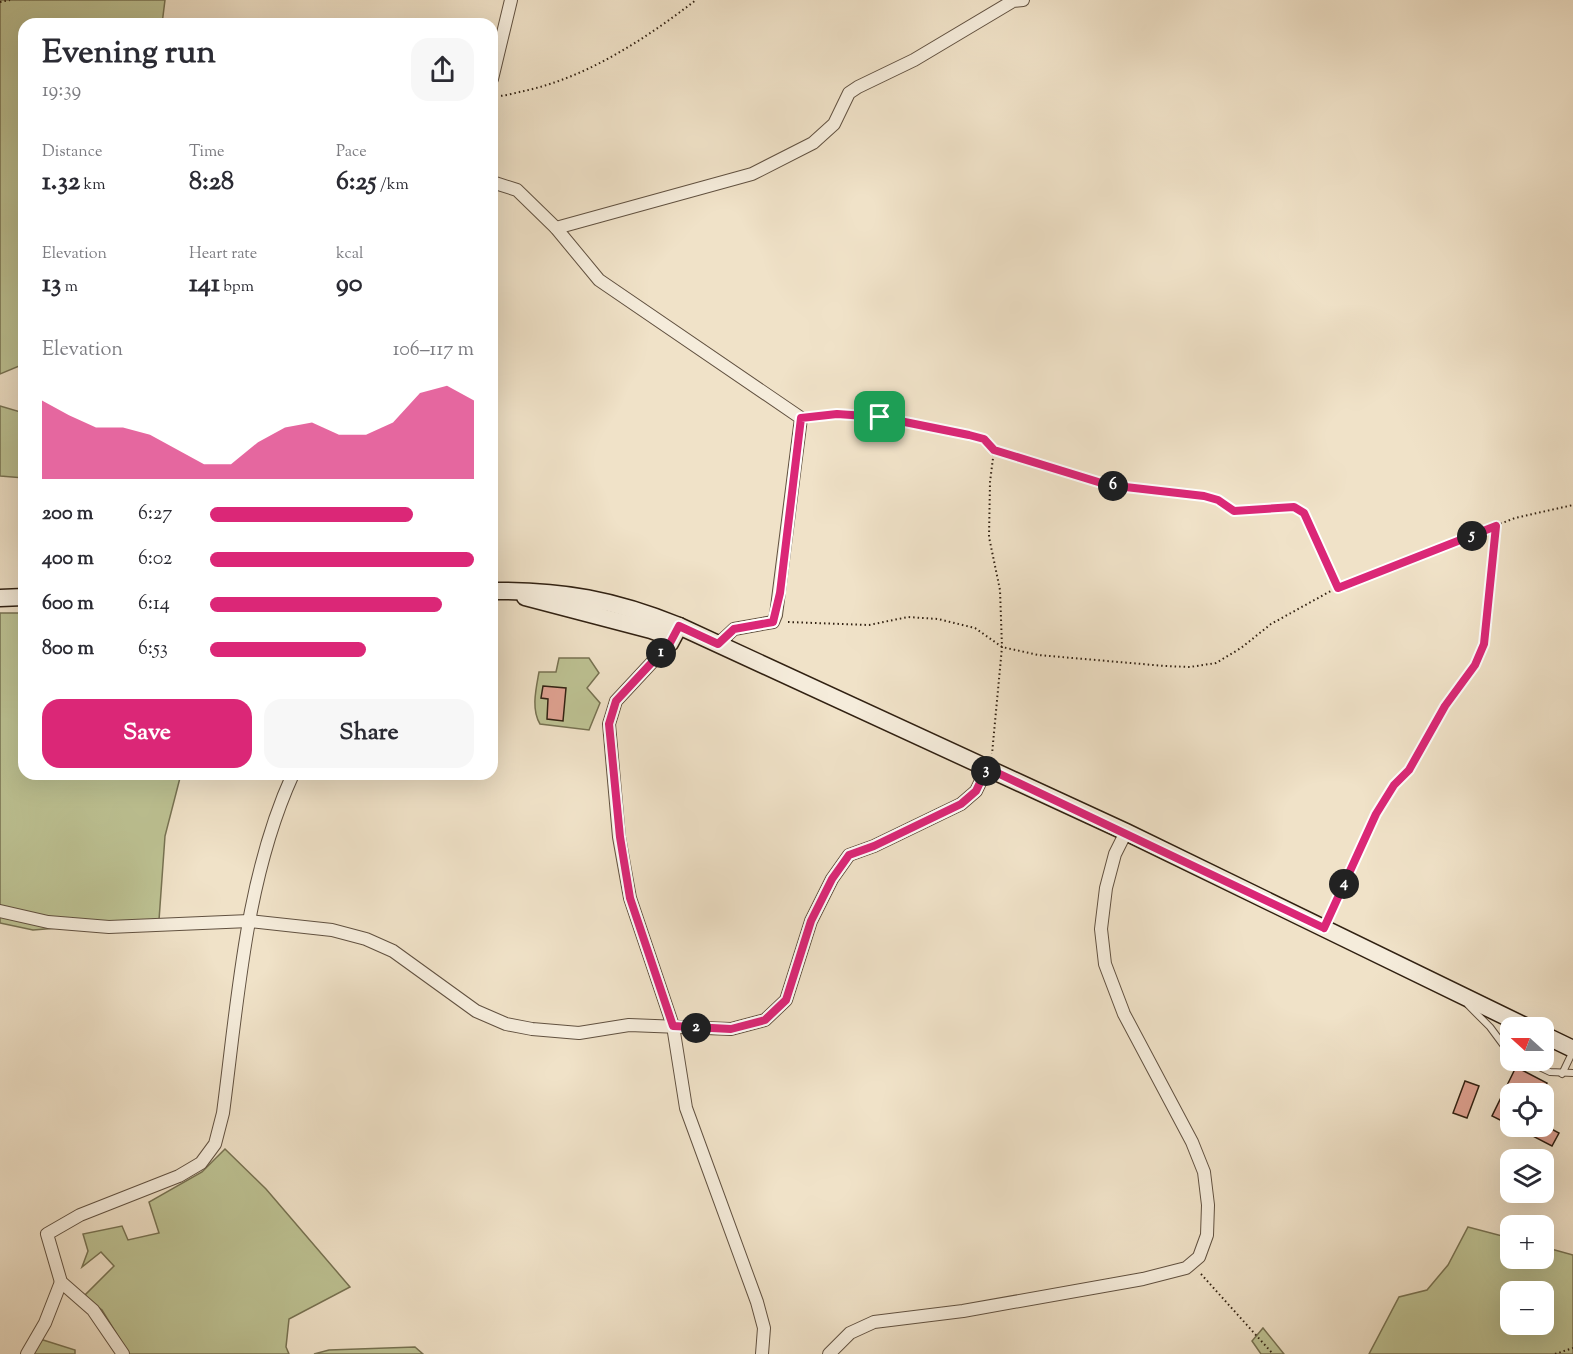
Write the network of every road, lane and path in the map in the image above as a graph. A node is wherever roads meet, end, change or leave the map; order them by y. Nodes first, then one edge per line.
1 (10, 0) edge
2 (511, 0) edge
3 (696, 0) edge
4 (1023, 0) edge
5 (0, 2) edge
6 (498, 54) edge
7 (498, 95) edge
8 (498, 184) edge
9 (556, 228) junction
10 (801, 418) junction
11 (994, 450) junction
12 (1573, 504) edge
13 (1496, 526) junction
14 (1338, 588) junction
15 (499, 590) edge
16 (18, 597) edge
17 (0, 598) edge
18 (773, 622) junction
19 (679, 626) junction
20 (670, 643) junction
21 (718, 644) junction
22 (1002, 647) junction
23 (987, 768) junction
24 (291, 780) edge
25 (1126, 832) junction
26 (0, 911) edge
27 (249, 921) junction
28 (1324, 928) junction
29 (1452, 990) junction
30 (1507, 1017) edge
31 (673, 1026) junction
32 (1500, 1040) edge
33 (1554, 1040) edge
34 (1573, 1050) edge
35 (1548, 1071) edge
36 (1573, 1073) edge
37 (1562, 1074) junction
38 (1191, 1264) junction
39 (60, 1282) junction
40 (1573, 1348) edge
41 (760, 1353) edge
42 (27, 1354) edge
43 (123, 1354) edge
44 (830, 1354) edge
45 (1273, 1354) edge
46 (1555, 1354) edge

1 - 5 path
2 - 6 street
3 - 7 path
4 - 9 street
8 - 9 street
9 - 10 street
10 - 11 path
10 - 18 street
11 - 14 path
11 - 22 path
12 - 13 path
13 - 14 path
13 - 28 path
14 - 22 path
15 - 19 main road
15 - 20 main road
16 - 17 main road
18 - 21 street
18 - 22 path
19 - 20 main road
19 - 21 main road
20 - 31 street
21 - 23 main road
22 - 23 path
23 - 25 main road
23 - 31 street
24 - 27 street
25 - 28 main road
25 - 38 street
26 - 27 street
27 - 31 street
27 - 39 street
28 - 29 main road
29 - 30 main road
29 - 32 lane
31 - 41 street
33 - 34 main road
34 - 37 lane
35 - 37 lane
36 - 37 lane
38 - 44 street
38 - 45 path
39 - 42 street
39 - 43 street
40 - 46 path

